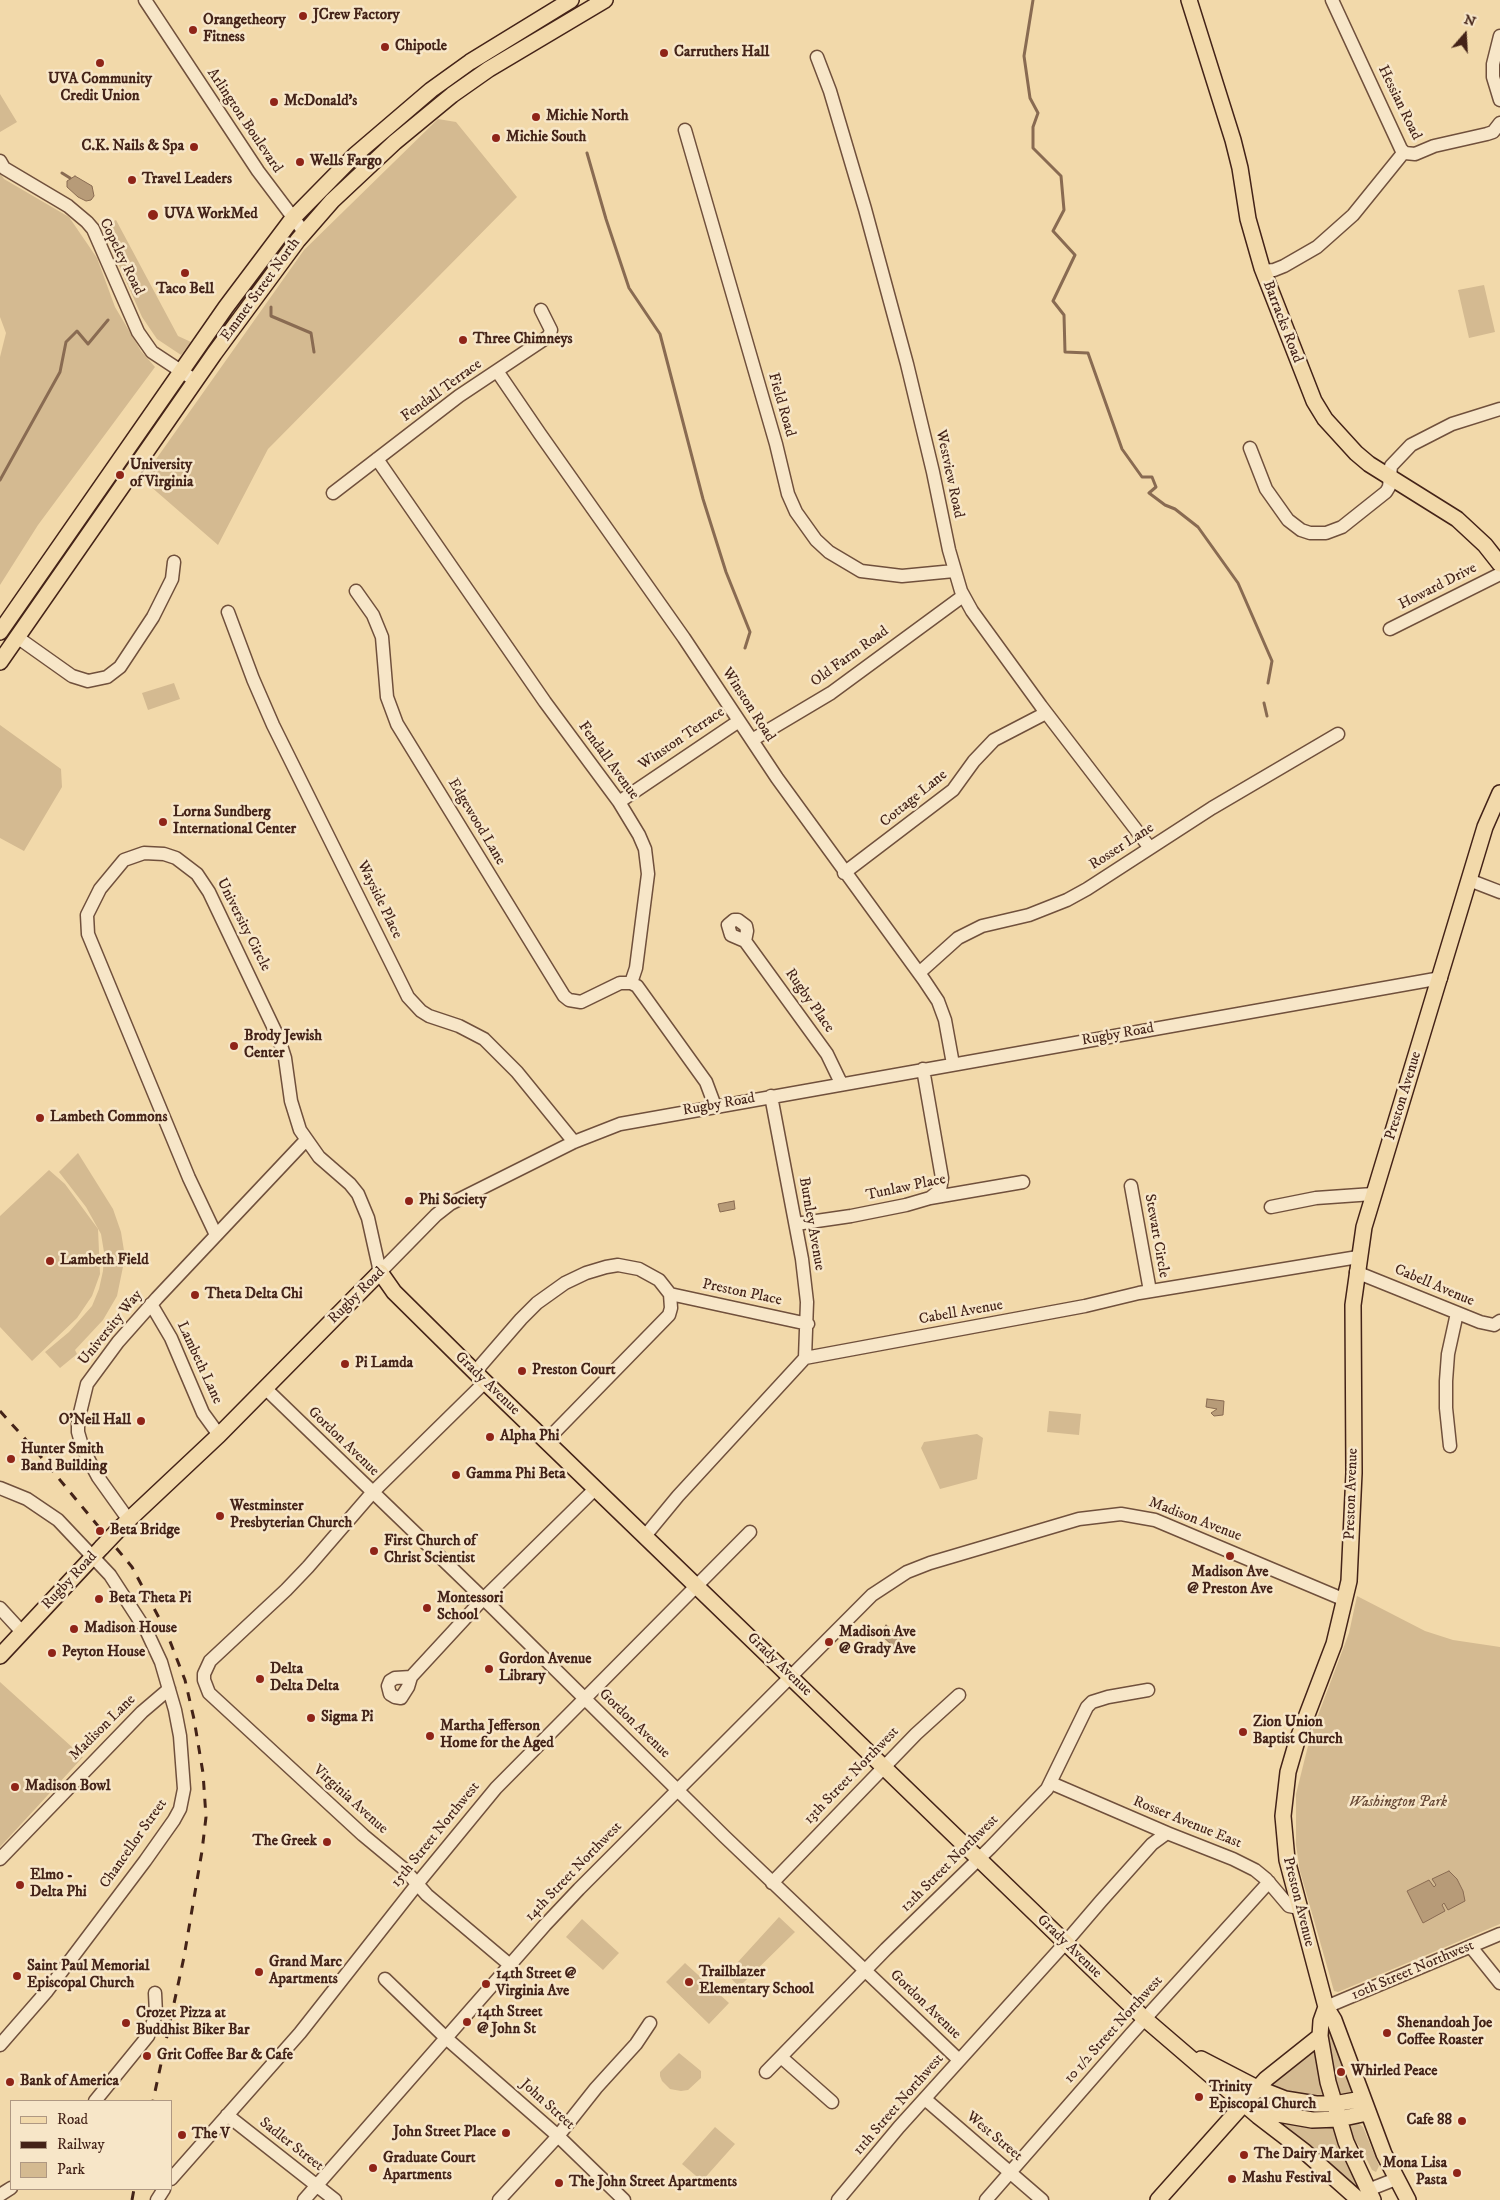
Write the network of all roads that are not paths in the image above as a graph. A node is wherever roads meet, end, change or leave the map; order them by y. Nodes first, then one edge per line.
1 (145, 0) edge
2 (571, 0) edge
3 (605, 0) edge
4 (1190, 0) edge
5 (1332, 0) edge
6 (1500, 36) edge
7 (817, 57) dead end
8 (1500, 100) edge
9 (1500, 123) edge
10 (685, 130) dead end
11 (1404, 152) junction
12 (0, 162) edge
13 (293, 218) junction
14 (304, 232) junction
15 (1262, 271) junction
16 (541, 310) dead end
17 (498, 371) junction
18 (181, 373) junction
19 (196, 382) junction
20 (1500, 409) edge
21 (1250, 448) dead end
22 (377, 459) junction
23 (1390, 476) junction
24 (333, 493) dead end
25 (174, 562) dead end
26 (1500, 564) edge
27 (954, 571) junction
28 (1500, 574) edge
29 (356, 591) dead end
30 (963, 596) junction
31 (228, 612) dead end
32 (1390, 629) dead end
33 (0, 632) edge
34 (17, 637) junction
35 (0, 662) edge
36 (1046, 713) junction
37 (739, 721) junction
38 (1338, 734) dead end
39 (752, 740) junction
40 (1500, 793) edge
41 (619, 802) junction
42 (1150, 848) junction
43 (844, 872) junction
44 (1469, 880) junction
45 (1500, 892) edge
46 (745, 941) dead end
47 (919, 973) junction
48 (1441, 978) junction
49 (631, 983) junction
50 (953, 1064) junction
51 (923, 1069) junction
52 (841, 1083) junction
53 (771, 1096) junction
54 (715, 1106) junction
55 (306, 1140) junction
56 (574, 1142) junction
57 (1023, 1182) dead end
58 (1131, 1186) dead end
59 (1373, 1194) junction
60 (930, 1198) junction
61 (1270, 1207) dead end
62 (796, 1224) junction
63 (216, 1235) junction
64 (1357, 1265) junction
65 (380, 1272) junction
66 (1150, 1292) junction
67 (670, 1294) junction
68 (151, 1304) junction
69 (1457, 1313) junction
70 (1500, 1322) edge
71 (808, 1324) junction
72 (806, 1358) junction
73 (480, 1377) junction
74 (265, 1388) junction
75 (219, 1435) junction
76 (546, 1441) junction
77 (1450, 1446) dead end
78 (0, 1488) edge
79 (595, 1488) junction
80 (372, 1493) junction
81 (124, 1524) junction
82 (750, 1532) dead end
83 (645, 1536) junction
84 (98, 1551) junction
85 (696, 1585) junction
86 (886, 1585) joint
87 (483, 1599) junction
88 (1345, 1600) junction
89 (0, 1608) edge
90 (22, 1632) junction
91 (0, 1656) edge
92 (791, 1676) junction
93 (411, 1677) dead end
94 (169, 1689) junction
95 (1148, 1690) dead end
96 (959, 1695) dead end
97 (584, 1698) junction
98 (885, 1767) junction
99 (1051, 1783) junction
100 (677, 1789) junction
101 (1167, 1833) junction
102 (0, 1859) edge
103 (979, 1859) junction
104 (1269, 1882) junction
105 (772, 1883) junction
106 (417, 1884) junction
107 (1299, 1908) junction
108 (1500, 1934) edge
109 (1065, 1943) junction
110 (1471, 1947) junction
111 (510, 1965) junction
112 (866, 1971) junction
113 (385, 1979) dead end
114 (1500, 1983) edge
115 (155, 1993) dead end
116 (1326, 2007) junction
117 (1145, 2019) junction
118 (650, 2023) dead end
119 (1320, 2036) junction
120 (446, 2038) junction
121 (0, 2045) edge
122 (1184, 2052) junction
123 (781, 2057) junction
124 (960, 2060) junction
125 (766, 2072) dead end
126 (1257, 2088) junction
127 (924, 2098) junction
128 (1362, 2099) junction
129 (96, 2100) edge
130 (832, 2102) dead end
131 (1243, 2103) junction
132 (1334, 2104) junction
133 (1367, 2113) junction
134 (227, 2115) junction
135 (1339, 2119) junction
136 (558, 2136) junction
137 (1010, 2172) junction
138 (172, 2178) edge
139 (1396, 2179) junction
140 (316, 2186) junction
141 (1367, 2197) edge
142 (304, 2200) edge
143 (335, 2200) edge
144 (499, 2200) edge
145 (624, 2200) edge
146 (838, 2200) edge
147 (986, 2200) edge
148 (1042, 2200) edge
149 (1158, 2200) edge
150 (1408, 2200) edge

1 - 13 street, Arlington Boulevard
2 - 13 main road, Emmet Street North
3 - 14 main road, Emmet Street North
4 - 15 main road, Barracks Road
5 - 11 street, Hessian Road
6 - 8 street
7 - 27 street, Westview Road
9 - 11 street, Hessian Road
10 - 27 street, Field Road
11 - 15 street
12 - 18 street, Copeley Road
13 - 14 street, Arlington Boulevard
13 - 18 main road, Emmet Street North
14 - 19 main road, Emmet Street North
15 - 23 main road, Barracks Road
16 - 17 street, Fendall Terrace
17 - 22 street, Fendall Terrace
17 - 37 street, Winston Road
18 - 19 street, Copeley Road
18 - 33 main road, Emmet Street North
19 - 34 main road, Emmet Street North
20 - 23 street
21 - 23 street
22 - 24 street, Fendall Terrace
22 - 41 street, Fendall Avenue
23 - 26 main road, Barracks Road
25 - 34 street
27 - 30 street, Westview Road
28 - 32 street, Howard Drive
29 - 49 street, Edgewood Lane
30 - 36 street, Westview Road
30 - 39 street, Old Farm Road
31 - 56 street, Wayside Place
34 - 35 main road, Emmet Street North
36 - 42 street, Westview Road
36 - 43 street, Cottage Lane
37 - 39 street, Winston Road
37 - 41 street, Winston Terrace
38 - 42 street, Rosser Lane
39 - 43 street, Winston Road
40 - 44 main road
41 - 49 street, Fendall Avenue
42 - 47 street, Rosser Lane
43 - 47 street, Winston Road
44 - 45 street
44 - 48 main road
46 - 52 street, Rugby Place
47 - 50 street, Winston Road
48 - 50 street, Rugby Road
48 - 59 main road, Preston Avenue
49 - 54 street
50 - 51 street, Rugby Road
51 - 52 street, Rugby Road
51 - 60 street
52 - 53 street, Rugby Road
53 - 54 street, Rugby Road
53 - 62 street, Burnley Avenue
54 - 56 street, Rugby Road
55 - 63 street, University Way
55 - 63 street, University Circle
55 - 65 street, University Circle
56 - 65 street, Rugby Road
57 - 60 street, Tunlaw Place
58 - 66 street, Stewart Circle
59 - 61 street
59 - 64 main road, Preston Avenue
60 - 62 street, Tunlaw Place
62 - 71 street, Burnley Avenue
63 - 68 street, University Way
64 - 66 street, Cabell Avenue
64 - 69 street, Cabell Avenue
64 - 88 main road, Preston Avenue
65 - 73 main road, Grady Avenue
65 - 74 main road, Rugby Road
66 - 72 street, Cabell Avenue
67 - 71 street, Preston Place
67 - 73 street
67 - 76 street
68 - 75 street, Lambeth Lane
68 - 81 street, University Way
69 - 70 street, Cabell Avenue
69 - 77 street
71 - 72 street, Burnley Avenue
72 - 83 street
73 - 76 main road, Grady Avenue
73 - 80 street
74 - 75 main road, Rugby Road
74 - 80 street, Gordon Avenue
75 - 81 main road, Rugby Road
76 - 79 main road, Grady Avenue
78 - 84 street, Chancellor Street
79 - 83 main road, Grady Avenue
79 - 87 street
80 - 87 street, Gordon Avenue
80 - 106 street, Virginia Avenue
81 - 84 main road, Rugby Road, bridge
82 - 85 street, 15th Street Northwest
83 - 85 main road, Grady Avenue
84 - 90 main road, Rugby Road
84 - 94 street, Chancellor Street
85 - 92 main road, Grady Avenue
85 - 97 street, 15th Street Northwest
86 - 88 street, Madison Avenue
86 - 92 street, 14th Street Northwest
87 - 93 street
87 - 97 street, Gordon Avenue
88 - 107 main road, Preston Avenue
89 - 90 street
90 - 91 main road, Rugby Road
92 - 98 main road, Grady Avenue
92 - 100 street, 14th Street Northwest
94 - 102 street, Madison Lane
94 - 121 street, Chancellor Street
95 - 99 street, 12th Street Northwest
96 - 98 street, 13th Street Northwest
97 - 100 street, Gordon Avenue
97 - 106 street, 15th Street Northwest
98 - 103 main road, Grady Avenue
98 - 105 street, 13th Street Northwest
99 - 101 street, Rosser Avenue East
99 - 103 street, 12th Street Northwest
100 - 105 street, Gordon Avenue
100 - 111 street, 14th Street Northwest
101 - 104 street, Rosser Avenue East
101 - 109 street, 11th Street Northwest
103 - 109 main road, Grady Avenue
103 - 112 street, 12th Street Northwest
104 - 107 street, Rosser Avenue East
104 - 117 street, 10 1/2 Street Northwest
105 - 112 street, Gordon Avenue
106 - 111 street, Virginia Avenue
106 - 134 street, 15th Street Northwest
107 - 116 main road, Preston Avenue
108 - 110 street, 10th Street Northwest
109 - 117 main road, Grady Avenue
109 - 124 street, 11th Street Northwest
110 - 114 street
110 - 116 street, 10th Street Northwest
111 - 120 street, 14th Street Northwest
112 - 123 street, 12th Street Northwest
112 - 124 street, Gordon Avenue
113 - 120 street, John Street
115 - 129 street
116 - 119 main road, Preston Avenue
116 - 128 main road, Preston Avenue
117 - 122 main road, Grady Avenue
117 - 137 street, 10 1/2 Street Northwest
118 - 136 street
119 - 126 main road
119 - 132 main road, Preston Avenue
120 - 136 street, John Street
120 - 140 street, 14th Street Northwest
122 - 126 main road, Grady Avenue
122 - 131 main road, Grady Avenue
123 - 125 street, 12th Street Northwest
123 - 130 street
124 - 127 street, 11th Street Northwest
126 - 131 main road
126 - 132 main road, Grady Avenue
127 - 137 street, West Street
127 - 146 street, 11th Street Northwest
128 - 132 main road, Grady Avenue
128 - 133 main road, Preston Avenue
131 - 135 main road
131 - 141 main road, Grady Avenue
131 - 149 main road
132 - 135 main road, Preston Avenue
133 - 135 main road
133 - 139 main road, Preston Avenue
134 - 138 street, 15th Street Northwest
134 - 140 street, Sadler Street
135 - 141 main road, Preston Avenue
136 - 144 street
136 - 145 street, John Street
137 - 147 street, 10 1/2 Street Northwest
137 - 148 street, West Street
139 - 141 street
139 - 150 main road, Preston Avenue
140 - 142 street, 14th Street Northwest
140 - 143 street, Sadler Street

